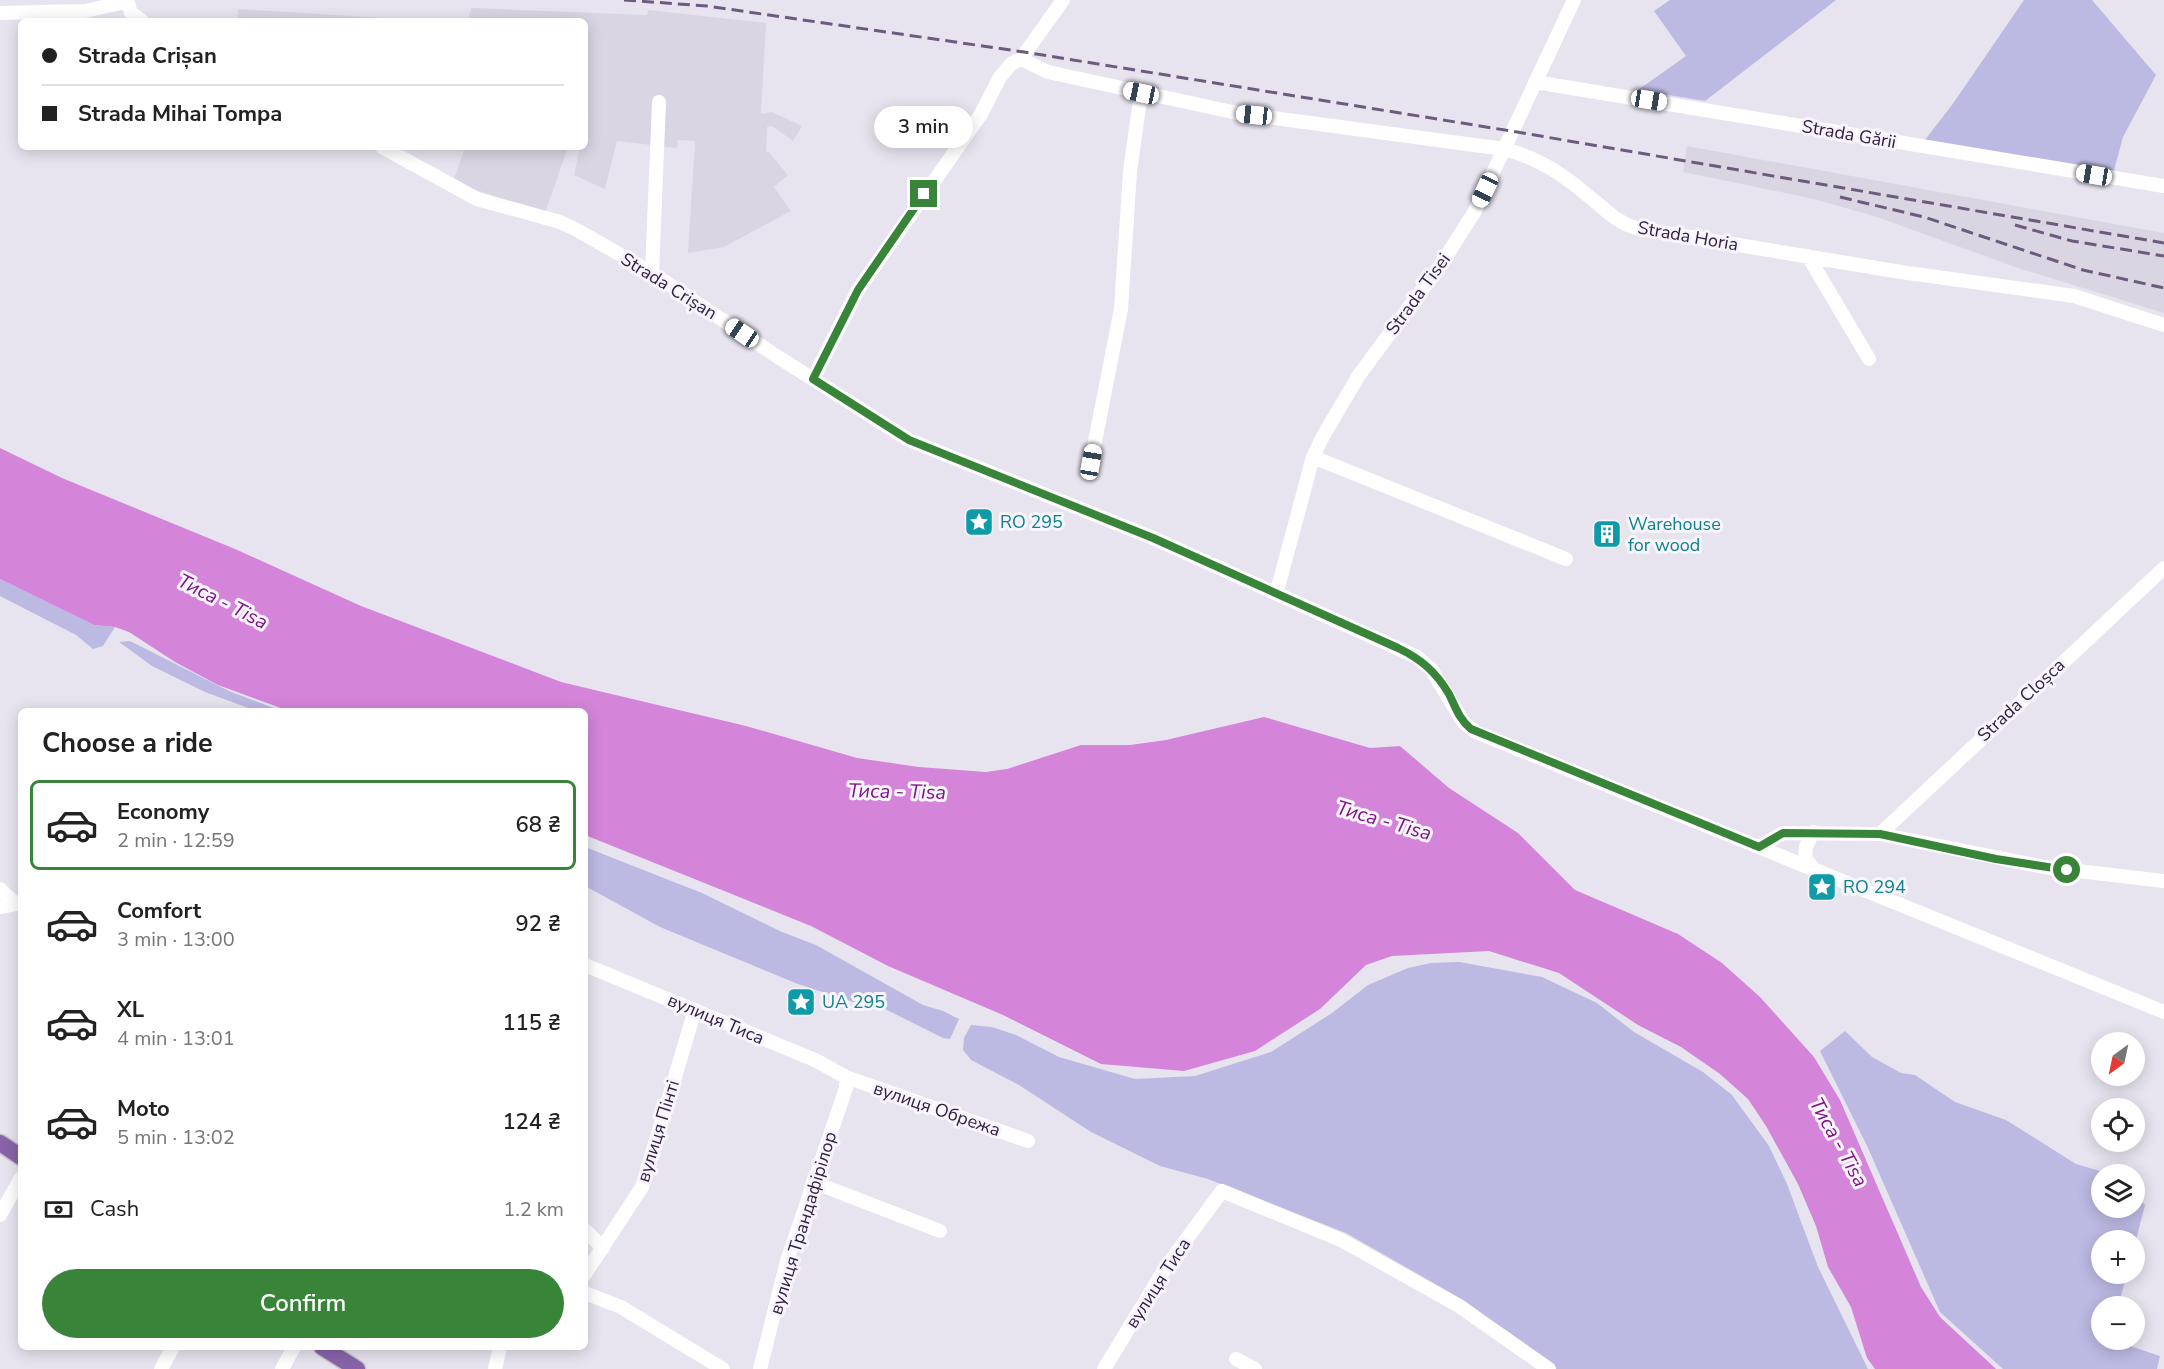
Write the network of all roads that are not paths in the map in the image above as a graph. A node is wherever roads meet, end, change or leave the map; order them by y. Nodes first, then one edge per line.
1 (1063, 0) edge
2 (1574, 0) edge
3 (127, 1) edge
4 (0, 13) edge
5 (138, 18) edge
6 (1022, 59) junction
7 (1534, 82) junction
8 (1141, 93) junction
9 (659, 102) dead end
10 (387, 150) edge
11 (1504, 150) junction
12 (2164, 186) edge
13 (1808, 256) junction
14 (652, 273) junction
15 (2164, 325) edge
16 (1869, 359) dead end
17 (813, 379) junction
18 (1313, 458) junction
19 (1091, 462) dead end
20 (1566, 559) dead end
21 (2164, 568) edge
22 (1276, 591) junction
23 (1813, 832) junction
24 (1880, 834) junction
25 (1759, 847) junction
26 (1814, 870) junction
27 (2164, 881) edge
28 (0, 889) edge
29 (18, 903) edge
30 (0, 906) edge
31 (588, 966) edge
32 (695, 1010) junction
33 (2164, 1012) edge
34 (846, 1077) junction
35 (1028, 1141) dead end
36 (0, 1143) edge
37 (18, 1154) edge
38 (813, 1182) junction
39 (18, 1183) edge
40 (0, 1215) edge
41 (940, 1231) dead end
42 (588, 1233) edge
43 (603, 1248) junction
44 (588, 1270) edge
45 (588, 1294) edge
46 (172, 1350) edge
47 (292, 1350) edge
48 (327, 1350) edge
49 (499, 1350) edge
50 (1236, 1359) dead end
51 (161, 1369) edge
52 (282, 1369) edge
53 (357, 1369) edge
54 (495, 1369) edge
55 (723, 1369) edge
56 (760, 1369) edge
57 (1104, 1369) edge
58 (1255, 1369) edge
59 (1549, 1369) edge

1 - 6 street
2 - 7 street, Strada Tisei
3 - 4 street
3 - 5 street
6 - 8 street, Strada Horia
6 - 17 street
7 - 11 street, Strada Tisei
7 - 12 street, Strada Gării
8 - 11 street, Strada Horia
8 - 19 street
9 - 14 street
10 - 14 street, Strada Crișan
11 - 13 street, Strada Horia
11 - 18 street, Strada Tisei
13 - 15 street, Strada Horia
13 - 16 street
14 - 17 street, Strada Crișan
17 - 22 street, Strada Crișan
18 - 20 street
18 - 22 street, Strada Tisei
21 - 24 street, Strada Cloșca
22 - 25 street, Strada Crișan
23 - 24 street
23 - 25 street
23 - 26 street
24 - 27 street
25 - 26 street, Strada Crișan
26 - 33 street, Strada Crișan
28 - 29 street
29 - 30 street
31 - 32 street, вулиця Тиса
32 - 34 street, вулиця Тиса
32 - 43 street, вулиця Пінті
34 - 35 street, вулиця Обрежа
34 - 38 street, вулиця Трандафірілор
36 - 37 main road
38 - 41 street
38 - 56 street, вулиця Трандафірілор
39 - 40 street
42 - 43 street
43 - 44 street, вулиця Пінті
45 - 55 street
46 - 51 street
47 - 52 street
48 - 53 main road
49 - 54 street
50 - 58 street
57 - 59 street, вулиця Тиса

